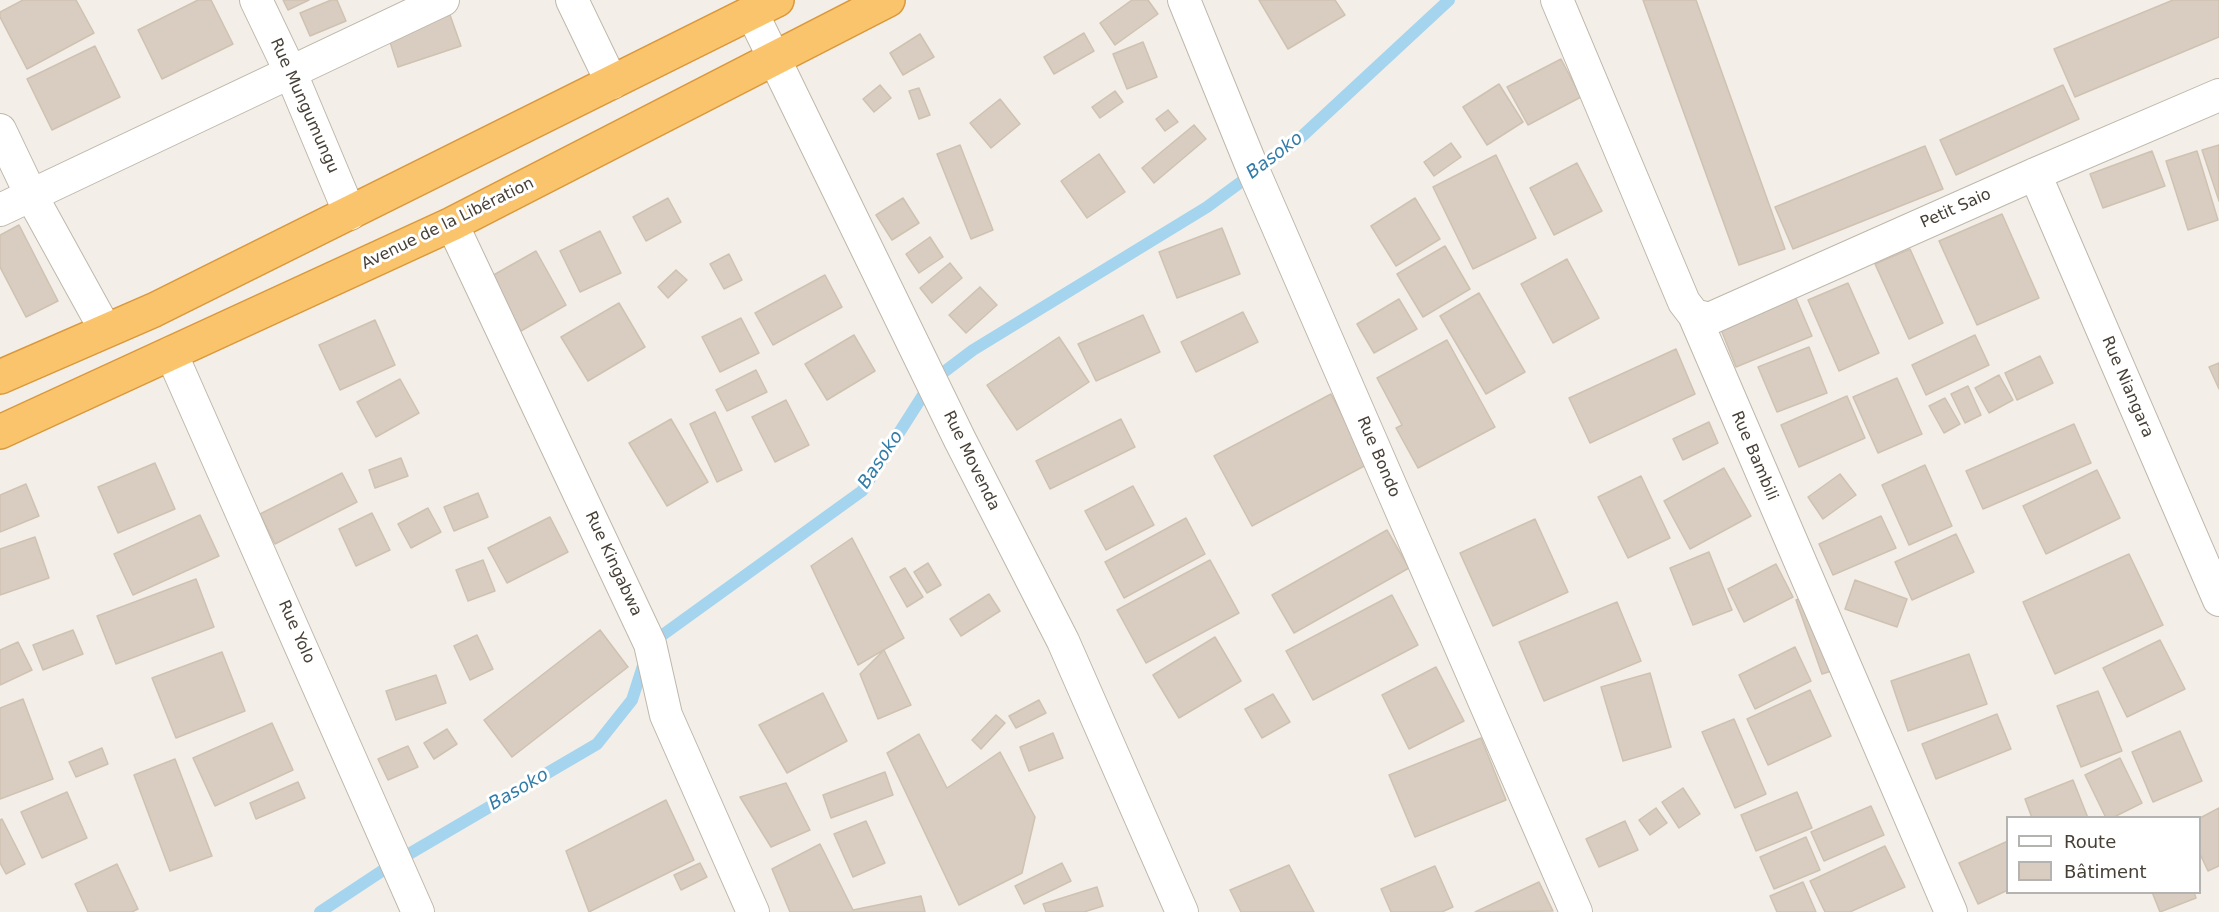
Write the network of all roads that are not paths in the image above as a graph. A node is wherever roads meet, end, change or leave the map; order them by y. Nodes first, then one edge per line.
1 (256, 0) edge
2 (443, 0) edge
3 (572, 0) edge
4 (888, 0) edge
5 (1184, 0) edge
6 (1557, 0) edge
7 (765, 7) edge
8 (774, 59) junction
9 (290, 71) junction
10 (612, 83) junction
11 (2219, 95) edge
12 (0, 130) edge
13 (2035, 174) junction
14 (31, 195) junction
15 (0, 210) edge
16 (350, 214) junction
17 (452, 224) junction
18 (1694, 315) junction
19 (106, 331) junction
20 (171, 353) junction
21 (0, 377) edge
22 (0, 432) edge
23 (2219, 600) edge
24 (418, 912) edge
25 (753, 912) edge
26 (1182, 912) edge
27 (1576, 912) edge
28 (1951, 912) edge

1 - 9 street, Rue Mungumungu
2 - 9 street
3 - 10 street
4 - 8 highway, Avenue de la Libération
5 - 27 street, Rue Bondo
6 - 18 street, Rue Bambili
7 - 8 street, Rue Movenda
7 - 10 highway
8 - 17 highway, Avenue de la Libération
8 - 26 street, Rue Movenda
9 - 14 street
9 - 16 street, Rue Mungumungu
10 - 16 highway
11 - 13 street, Petit Saio
12 - 14 street
13 - 18 street, Petit Saio
13 - 23 street, Rue Niangara
14 - 15 street
14 - 19 street
16 - 19 highway
17 - 20 highway, Avenue de la Libération
17 - 25 street, Rue Kingabwa
18 - 28 street, Rue Bambili
19 - 21 highway
20 - 22 highway, Avenue de la Libération
20 - 24 street, Rue Yolo

